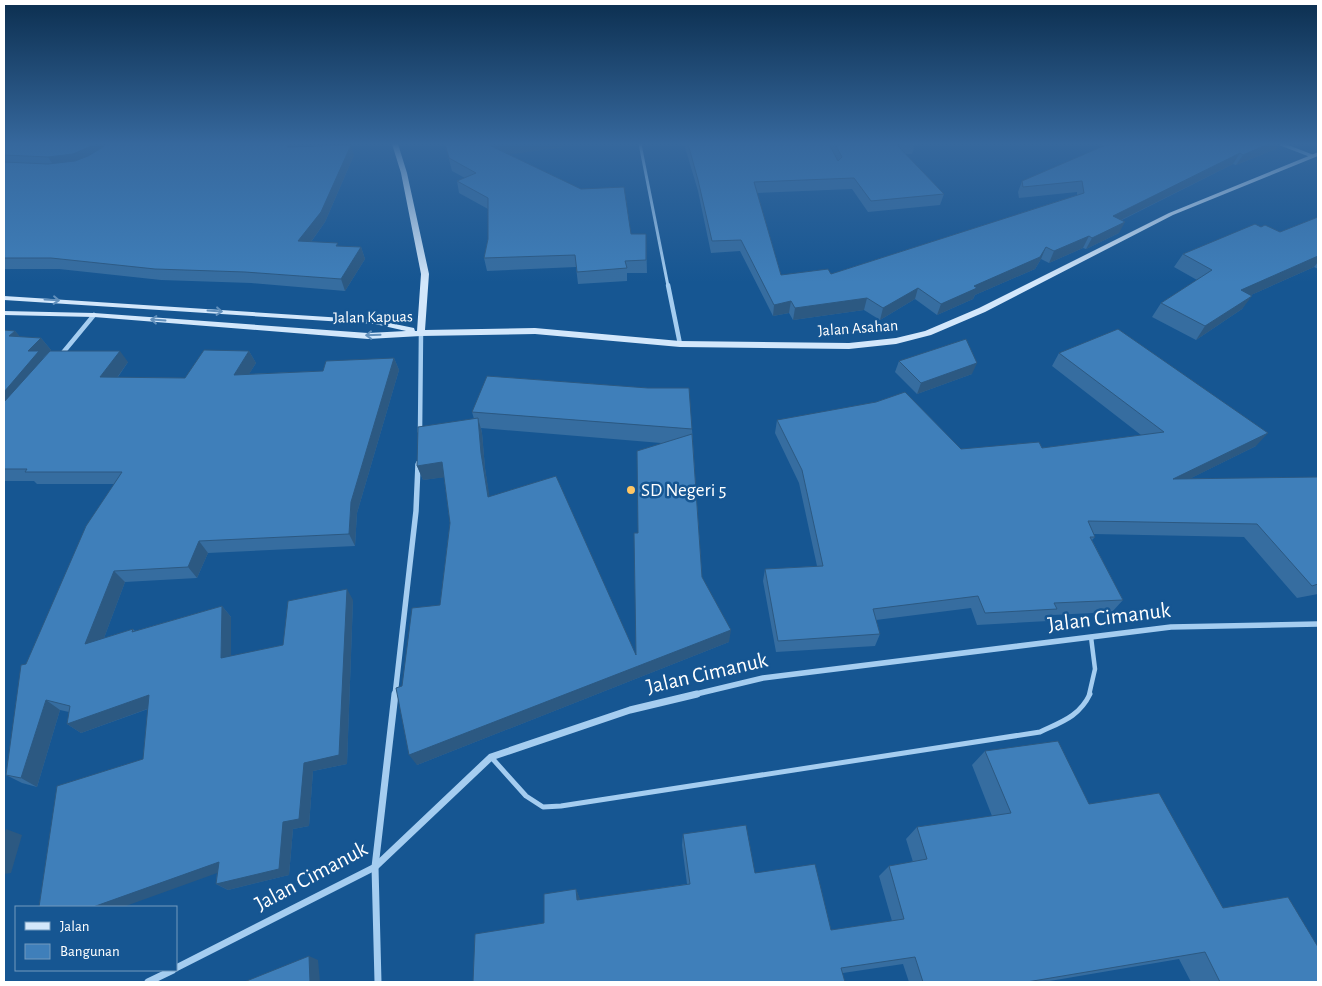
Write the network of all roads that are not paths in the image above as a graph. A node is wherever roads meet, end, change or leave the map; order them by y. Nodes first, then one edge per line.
1 (408, 190) edge
2 (649, 190) edge
3 (1228, 190) edge
4 (4, 298) edge
5 (4, 313) edge
6 (94, 316) junction
7 (421, 333) junction
8 (680, 344) junction
9 (58, 358) edge
10 (420, 436) edge
11 (419, 455) edge
12 (1318, 624) edge
13 (1092, 638) junction
14 (491, 757) junction
15 (375, 867) junction
16 (178, 967) edge
17 (171, 971) edge
18 (148, 982) edge
19 (378, 982) edge

1 - 7 street
2 - 8 street
3 - 8 street, Jalan Asahan
4 -> 7 street, Jalan Kapuas
5 - 6 street, Jalan Kapuas
7 -> 6 street, Jalan Kapuas
6 - 9 street
7 - 8 street, Jalan Asahan
7 - 10 street
11 - 15 street
12 - 13 street, Jalan Cimanuk
13 - 14 street, Jalan Cimanuk
13 - 14 lane
14 - 15 street, Jalan Cimanuk
15 - 16 street, Jalan Cimanuk
15 - 19 street
17 - 18 street

